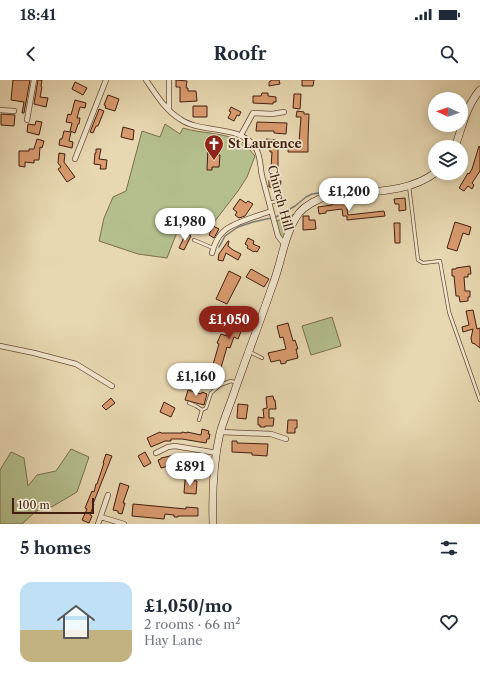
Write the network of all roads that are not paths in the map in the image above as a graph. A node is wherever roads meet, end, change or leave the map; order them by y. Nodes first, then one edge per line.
1 (34, 80) edge
2 (106, 80) edge
3 (146, 80) edge
4 (169, 80) edge
5 (480, 90) edge
6 (0, 110) edge
7 (169, 110) junction
8 (14, 111) dead end
9 (284, 112) dead end
10 (27, 120) dead end
11 (241, 135) junction
12 (457, 140) edge
13 (75, 159) dead end
14 (428, 178) edge
15 (409, 185) junction
16 (286, 199) dead end
17 (269, 203) junction
18 (272, 213) junction
19 (194, 240) dead end
20 (285, 245) junction
21 (212, 250) joint
22 (0, 346) edge
23 (249, 352) junction
24 (262, 358) dead end
25 (238, 383) junction
26 (112, 386) dead end
27 (480, 400) edge
28 (189, 404) dead end
29 (202, 410) junction
30 (199, 420) dead end
31 (220, 432) junction
32 (286, 439) dead end
33 (156, 453) dead end
34 (217, 453) junction
35 (108, 495) dead end
36 (101, 517) junction
37 (98, 524) edge
38 (124, 524) edge
39 (213, 524) edge

1 - 10 street
2 - 13 street
3 - 7 street
4 - 7 street
5 - 12 street
6 - 8 street
7 - 11 street
9 - 11 street
11 - 17 street, Church Hill
14 - 15 street
15 - 20 street
15 - 27 lane
16 - 17 lane
17 - 18 street, Church Hill
18 - 20 street, Church Hill
18 - 21 street
19 - 21 lane
20 - 23 street
22 - 26 street
23 - 24 lane
23 - 25 street
25 - 29 lane
25 - 31 street
28 - 29 lane
29 - 30 lane
31 - 32 street
31 - 34 street
33 - 34 street
34 - 39 street
35 - 36 street
36 - 37 street
36 - 38 street

